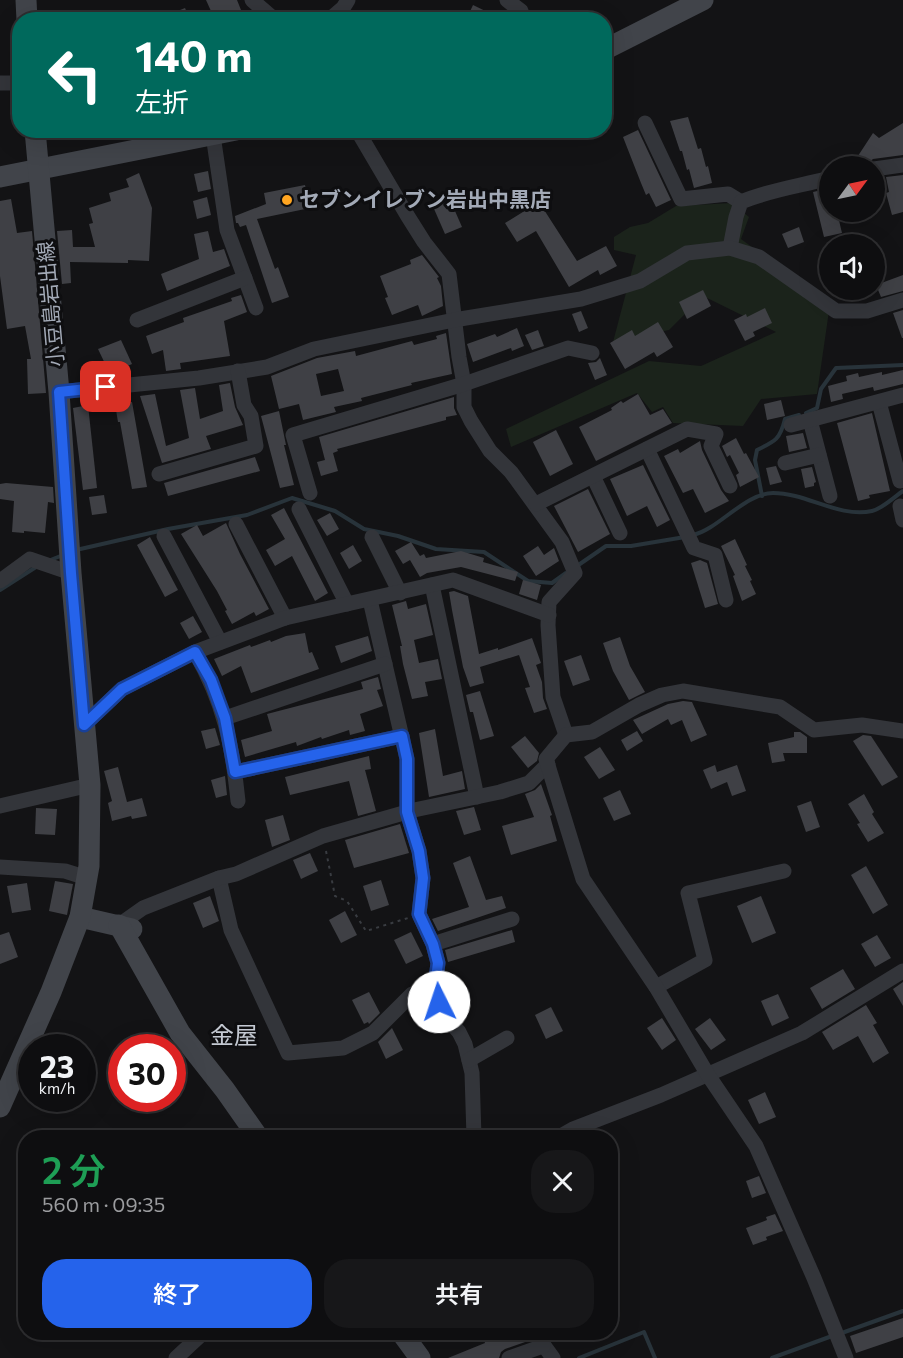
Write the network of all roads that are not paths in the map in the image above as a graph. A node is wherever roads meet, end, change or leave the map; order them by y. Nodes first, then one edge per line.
1 (252, 0) edge
2 (348, 0) edge
3 (507, 0) edge
4 (703, 0) edge
5 (265, 12) edge
6 (338, 12) edge
7 (521, 12) edge
8 (612, 46) edge
9 (645, 123) dead end
10 (36, 138) edge
11 (188, 138) edge
12 (203, 138) edge
13 (362, 138) edge
14 (903, 165) edge
15 (885, 167) edge
16 (38, 170) junction
17 (0, 177) edge
18 (819, 181) edge
19 (741, 202) junction
20 (730, 248) junction
21 (245, 278) junction
22 (903, 300) edge
23 (256, 308) dead end
24 (137, 320) dead end
25 (454, 320) junction
26 (592, 353) dead end
27 (238, 370) junction
28 (464, 384) junction
29 (59, 392) junction
30 (903, 395) edge
31 (879, 402) junction
32 (810, 420) junction
33 (791, 425) dead end
34 (647, 449) junction
35 (819, 455) junction
36 (784, 463) dead end
37 (159, 474) dead end
38 (593, 476) junction
39 (900, 481) dead end
40 (730, 486) dead end
41 (310, 493) dead end
42 (830, 496) dead end
43 (536, 504) junction
44 (299, 509) dead end
45 (236, 524) dead end
46 (620, 533) dead end
47 (164, 536) dead end
48 (372, 537) dead end
49 (71, 573) junction
50 (0, 580) edge
51 (432, 585) junction
52 (400, 592) junction
53 (370, 600) junction
54 (726, 600) dead end
55 (347, 604) junction
56 (549, 615) junction
57 (285, 618) junction
58 (220, 642) junction
59 (195, 652) junction
60 (385, 664) junction
61 (225, 718) junction
62 (84, 725) junction
63 (903, 731) edge
64 (566, 735) junction
65 (402, 736) junction
66 (548, 764) junction
67 (235, 772) junction
68 (90, 784) junction
69 (477, 797) junction
70 (238, 801) dead end
71 (0, 806) edge
72 (407, 812) junction
73 (0, 867) edge
74 (784, 871) dead end
75 (87, 878) junction
76 (219, 878) junction
77 (80, 917) junction
78 (512, 920) dead end
79 (119, 925) junction
80 (433, 944) junction
81 (903, 971) edge
82 (435, 986) junction
83 (656, 987) junction
84 (507, 1038) dead end
85 (469, 1060) junction
86 (708, 1075) junction
87 (0, 1107) edge
88 (253, 1130) edge
89 (474, 1130) edge
90 (576, 1130) edge
91 (195, 1340) edge
92 (407, 1340) edge
93 (548, 1352) edge
94 (176, 1358) edge
95 (420, 1358) edge
96 (509, 1358) edge
97 (846, 1358) edge

1 - 5 street
2 - 6 street
3 - 7 street
4 - 8 main road
9 - 19 street
10 - 16 main road, 小豆島岩出線
11 - 16 main road
12 - 21 street
13 - 25 street
14 - 15 street
16 - 17 main road
16 - 29 main road, 小豆島岩出線
18 - 19 street
19 - 20 street
20 - 22 street
20 - 25 street
21 - 23 street
21 - 24 street
25 - 27 street
25 - 28 street
26 - 28 street
27 - 29 street
27 - 37 street
28 - 41 street
28 - 43 street
29 - 49 main road, 小豆島岩出線
30 - 31 street
31 - 32 street
31 - 39 street
32 - 33 street
32 - 35 street
34 - 38 street
34 - 40 street
34 - 54 street
35 - 36 street
35 - 42 street
38 - 43 street
38 - 46 street
43 - 56 street
44 - 55 street
45 - 57 street
47 - 58 street
48 - 52 street
49 - 50 street
49 - 62 main road, 小豆島岩出線
51 - 52 street
51 - 56 street
51 - 69 street
52 - 53 street
53 - 55 street
53 - 60 street
55 - 57 street
56 - 64 street
57 - 58 street
58 - 59 street
59 - 61 street
59 - 62 street
60 - 61 street
60 - 65 street
61 - 67 street
62 - 68 main road, 小豆島岩出線
63 - 64 street
64 - 66 street
65 - 67 street
65 - 72 street
66 - 69 street
66 - 83 street
67 - 70 street
68 - 71 street
68 - 75 main road, 小豆島岩出線
69 - 72 street
72 - 76 street
72 - 80 street
73 - 75 street
74 - 83 street
75 - 77 main road, 小豆島岩出線
76 - 79 street
76 - 82 street
77 - 79 main road
77 - 87 main road, 小豆島岩出線
78 - 80 street
79 - 88 main road
80 - 82 street
81 - 86 street
82 - 85 street
83 - 86 street
84 - 85 street
85 - 89 street
86 - 90 street
86 - 97 street
91 - 94 street
92 - 95 main road
93 - 96 street

